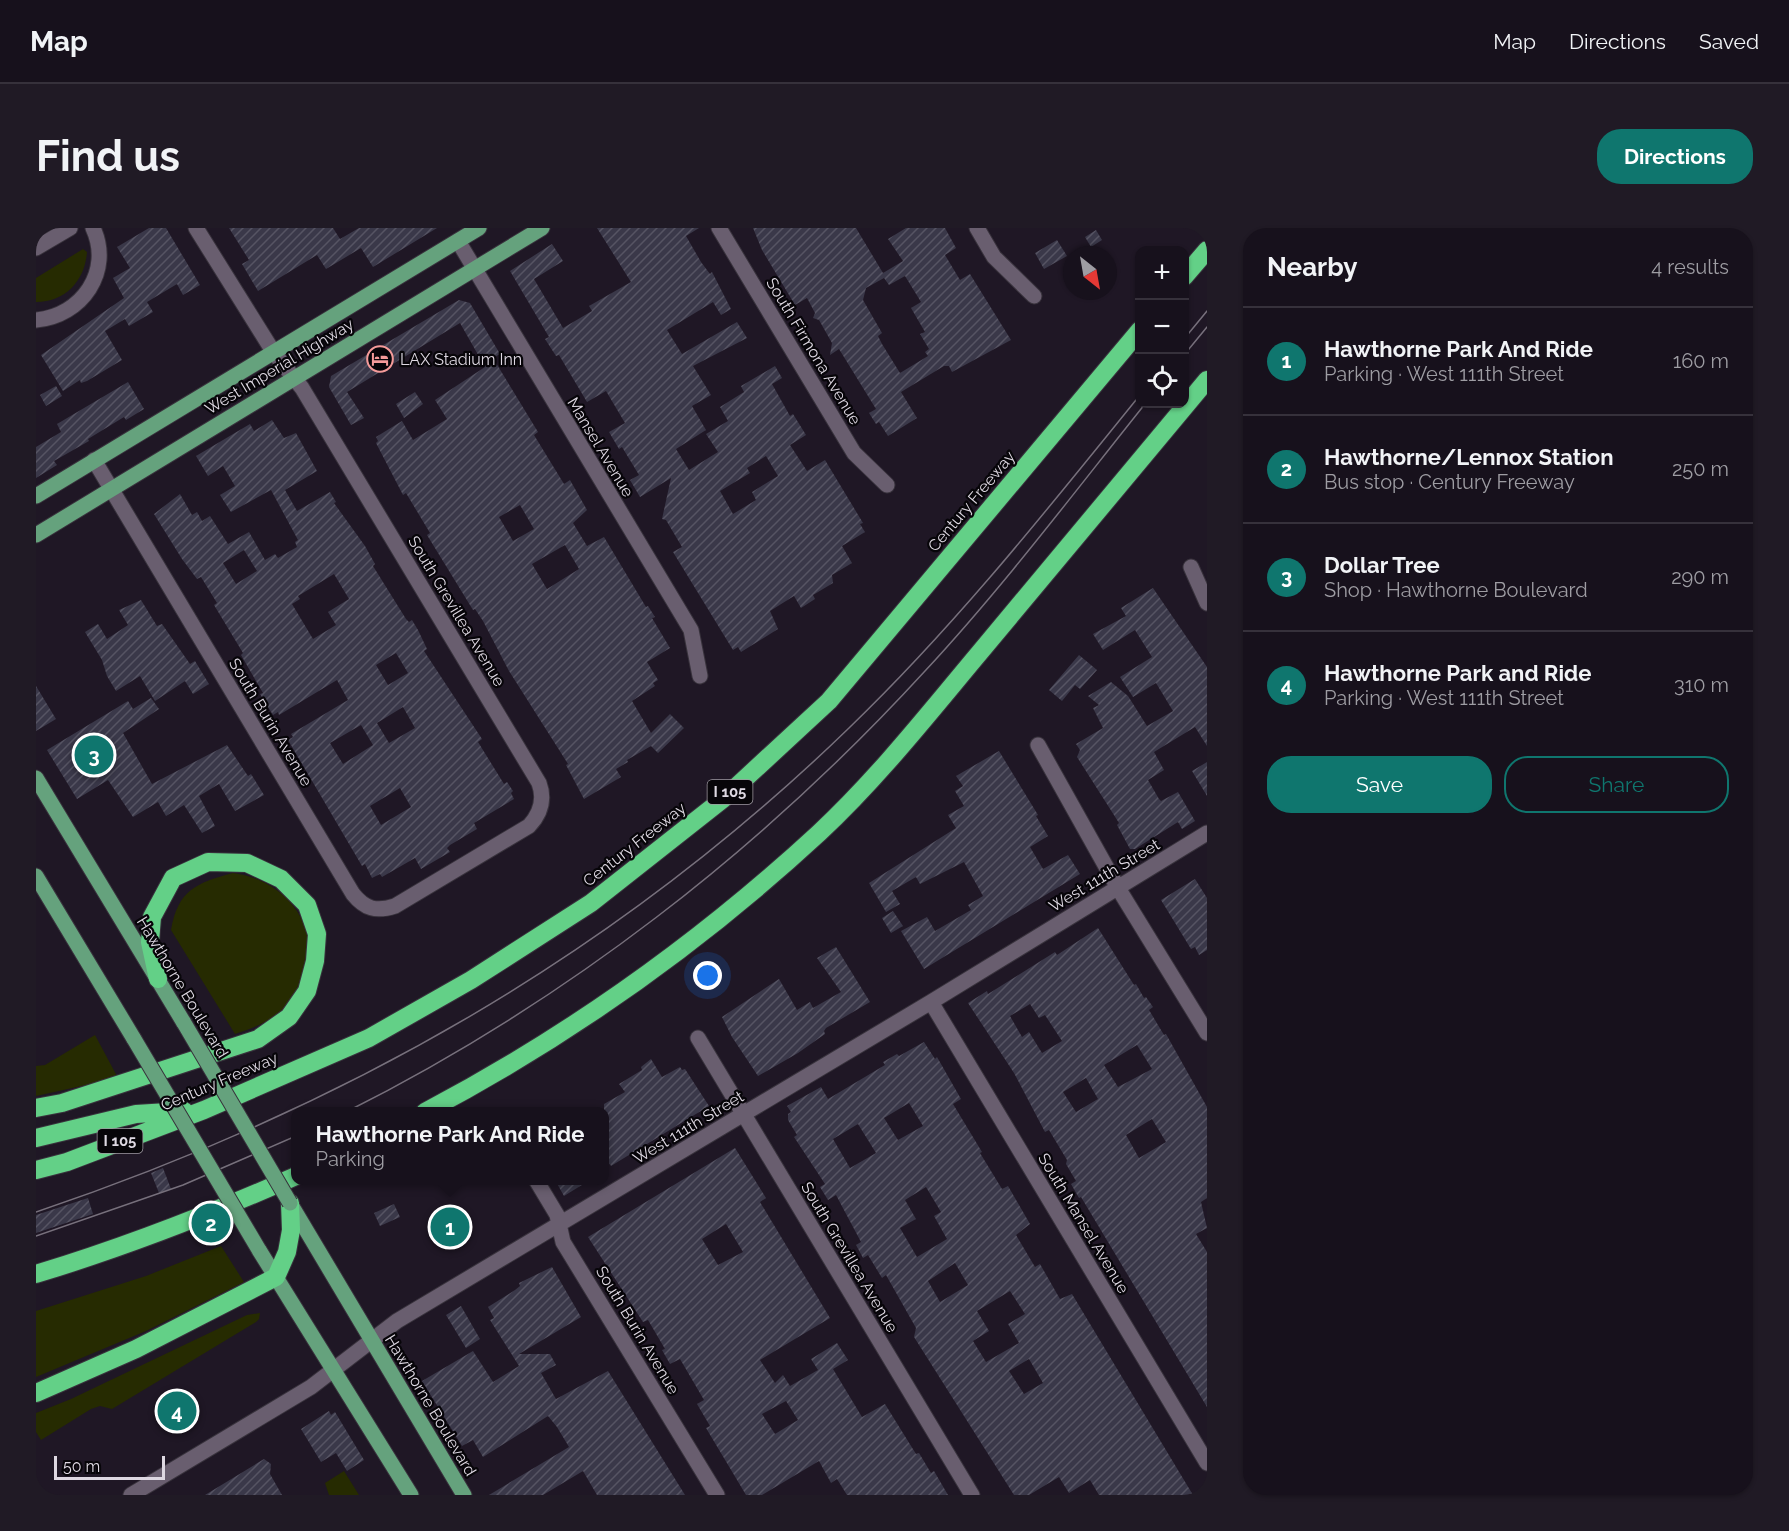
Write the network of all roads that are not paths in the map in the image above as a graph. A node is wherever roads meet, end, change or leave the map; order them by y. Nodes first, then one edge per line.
1 (70, 228) edge
2 (93, 228) edge
3 (195, 228) edge
4 (479, 228) edge
5 (542, 228) edge
6 (719, 228) edge
7 (977, 228) edge
8 (458, 240) junction
9 (36, 248) edge
10 (1207, 250) edge
11 (474, 269) junction
12 (1189, 272) edge
13 (1034, 296) dead end
14 (36, 320) edge
15 (1135, 336) edge
16 (274, 352) junction
17 (294, 378) junction
18 (1207, 380) edge
19 (94, 460) junction
20 (887, 485) dead end
21 (112, 488) junction
22 (36, 496) edge
23 (36, 535) edge
24 (1191, 567) dead end
25 (1207, 603) edge
26 (700, 676) dead end
27 (1038, 745) dead end
28 (36, 778) edge
29 (1207, 833) edge
30 (462, 866) joint
31 (36, 876) edge
32 (1118, 888) junction
33 (158, 979) junction
34 (931, 1002) junction
35 (1207, 1033) edge
36 (698, 1038) dead end
37 (434, 1107) edge
38 (36, 1108) edge
39 (204, 1110) junction
40 (744, 1114) junction
41 (36, 1138) edge
42 (36, 1170) edge
43 (291, 1178) edge
44 (539, 1185) edge
45 (290, 1203) joint
46 (559, 1225) junction
47 (297, 1228) junction
48 (36, 1274) edge
49 (276, 1277) junction
50 (370, 1340) junction
51 (334, 1369) junction
52 (36, 1393) edge
53 (1207, 1463) edge
54 (154, 1489) edge
55 (130, 1495) edge
56 (411, 1495) edge
57 (464, 1495) edge
58 (717, 1495) edge
59 (972, 1495) edge

1 - 9 street
2 - 14 street
3 - 16 street, South Grevillea Avenue
4 - 8 main road, West Imperial Highway
5 - 11 main road, West Imperial Highway
6 - 20 street, South Firmona Avenue
7 - 13 street
8 - 11 street, Mansel Avenue
8 - 16 main road, West Imperial Highway
10 - 12 highway
11 - 17 main road, West Imperial Highway
11 - 26 street, Mansel Avenue
15 - 39 highway, Century Freeway / I 105
16 - 17 street, South Grevillea Avenue
16 - 19 main road, West Imperial Highway
17 - 21 main road, West Imperial Highway
17 - 30 street, South Grevillea Avenue
18 - 37 highway
19 - 21 street, South Burin Avenue
19 - 22 main road, West Imperial Highway
21 - 23 main road, West Imperial Highway
21 - 30 street, South Burin Avenue
24 - 25 street
27 - 32 street
28 - 33 main road, Hawthorne Boulevard
29 - 32 street, West 111th Street
31 - 49 main road, bridge
32 - 34 street, West 111th Street
32 - 35 street
33 - 38 highway
33 - 45 main road, Hawthorne Boulevard, bridge
34 - 40 street, West 111th Street
34 - 53 street, South Mansel Avenue
36 - 40 street, South Grevillea Avenue
39 - 41 highway
39 - 42 highway, Century Freeway / I 105
40 - 46 street, West 111th Street
40 - 59 street, South Grevillea Avenue
43 - 48 highway
44 - 46 street, South Burin Avenue
45 - 47 highway
46 - 50 street, West 111th Street
46 - 58 street, South Burin Avenue
47 - 49 highway
47 - 50 main road, Hawthorne Boulevard
49 - 51 main road
49 - 52 highway
50 - 51 street, West 111th Street
50 - 57 main road, Hawthorne Boulevard
51 - 54 street, West 111th Street
51 - 56 main road
54 - 55 street, West 111th Street

